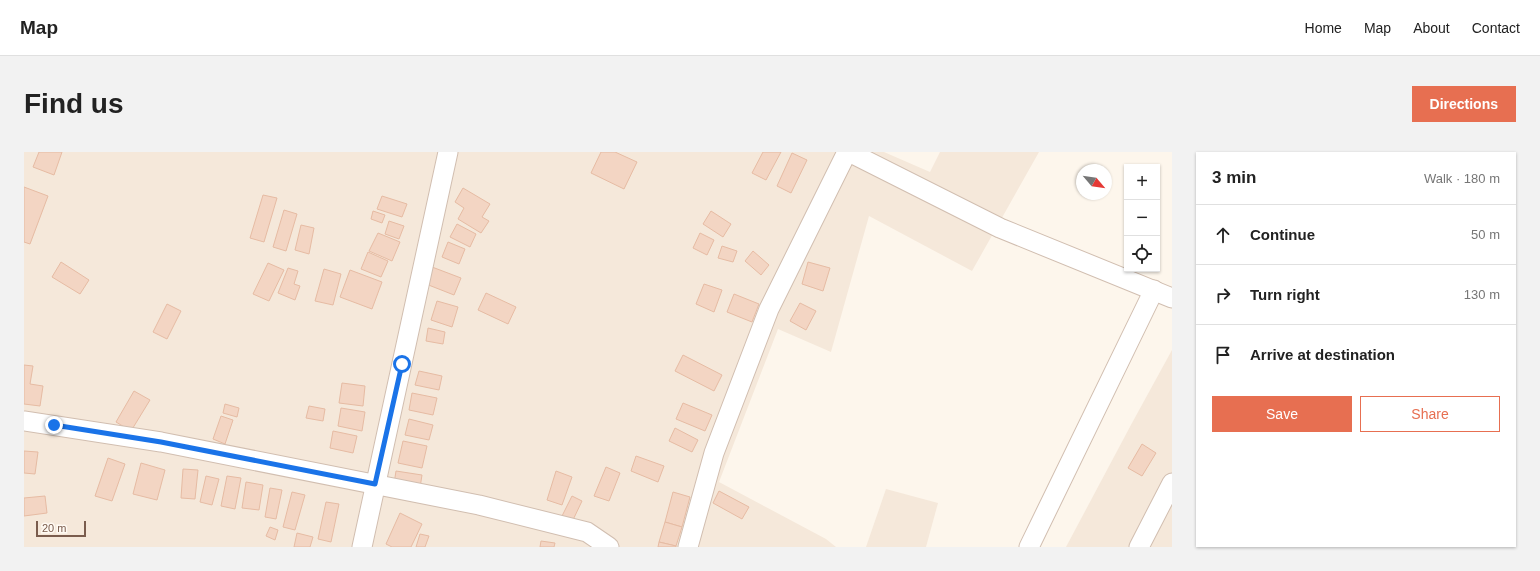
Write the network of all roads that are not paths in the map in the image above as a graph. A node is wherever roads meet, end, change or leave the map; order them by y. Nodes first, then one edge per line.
1 (448, 152) edge
2 (848, 152) edge
3 (1154, 290) junction
4 (1172, 298) edge
5 (24, 421) edge
6 (1172, 483) edge
7 (375, 484) junction
8 (362, 547) edge
9 (610, 547) edge
10 (688, 547) edge
11 (1030, 547) edge
12 (1139, 547) edge

1 - 7 street
2 - 3 street
2 - 10 street
3 - 4 street
3 - 11 street
5 - 7 street
6 - 12 street
7 - 8 street
7 - 9 street

